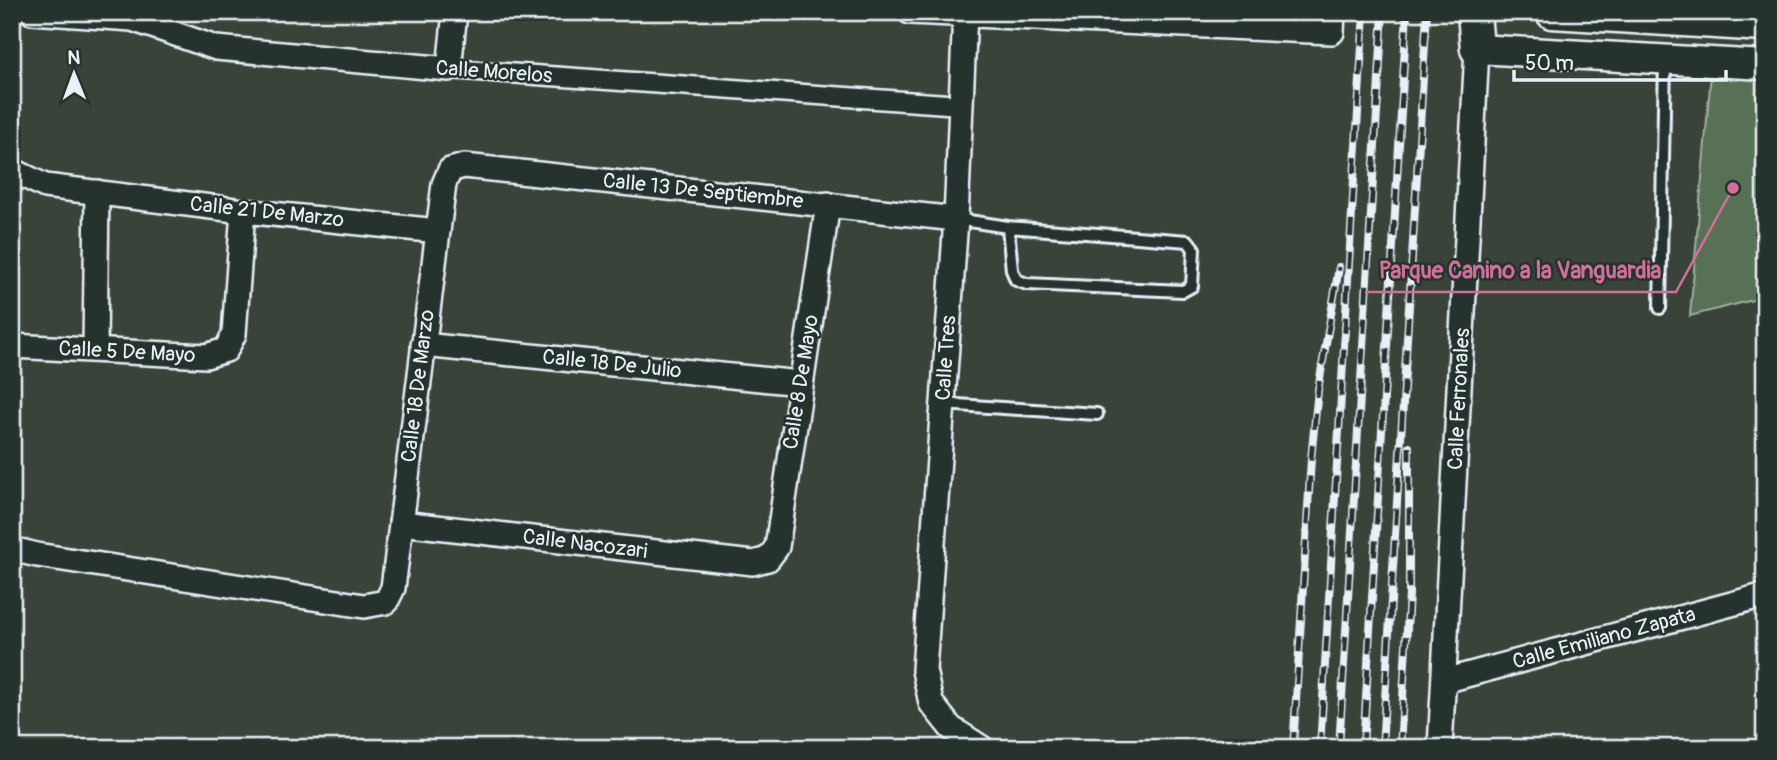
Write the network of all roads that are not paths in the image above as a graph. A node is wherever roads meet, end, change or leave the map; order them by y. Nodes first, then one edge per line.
1 (32, 12) edge
2 (455, 12) edge
3 (910, 12) edge
4 (1333, 12) edge
5 (1474, 12) edge
6 (1552, 12) edge
7 (965, 14) edge
8 (1765, 26) edge
9 (1477, 49) junction
10 (1665, 60) junction
11 (1765, 65) edge
12 (449, 69) junction
13 (961, 105) junction
14 (12, 170) edge
15 (450, 170) joint
16 (97, 192) junction
17 (828, 204) junction
18 (243, 211) junction
19 (956, 219) junction
20 (1008, 227) junction
21 (438, 231) junction
22 (1660, 308) dead end
23 (423, 345) junction
24 (12, 346) edge
25 (95, 349) junction
26 (800, 383) junction
27 (942, 404) junction
28 (1097, 414) dead end
29 (401, 523) junction
30 (12, 549) edge
31 (768, 559) joint
32 (1765, 595) edge
33 (1444, 681) junction
34 (982, 748) edge
35 (1440, 748) edge

1 - 12 street, Calle Morelos
2 - 12 street
3 - 7 street
4 - 7 street
5 - 9 main road
6 - 8 main road
7 - 13 street, Calle Tres
9 - 10 street
9 - 33 street, Calle Ferronales
10 - 11 street
10 - 22 lane
12 - 13 street, Calle Morelos
13 - 19 street, Calle Tres
14 - 16 street, Calle 21 De Marzo
15 - 17 street, Calle 13 De Septiembre
15 - 21 street, Calle 18 De Marzo
16 - 18 street, Calle 21 De Marzo
16 - 25 street
17 - 19 street, Calle 13 De Septiembre
17 - 26 street, Calle 8 De Mayo
18 - 21 street, Calle 21 De Marzo
18 - 25 street, Calle 5 De Mayo
19 - 20 lane
19 - 27 street, Calle Tres
20 - 20 lane
21 - 23 street, Calle 18 De Marzo
23 - 26 street, Calle 18 De Julio
23 - 29 street, Calle 18 De Marzo
24 - 25 street, Calle 5 De Mayo
26 - 31 street, Calle 8 De Mayo
27 - 28 lane
27 - 34 street, Calle Tres
29 - 30 street, Calle 18 De Marzo
29 - 31 street, Calle Nacozari
32 - 33 street, Calle Emiliano Zapata
33 - 35 street, Calle Ferronales

